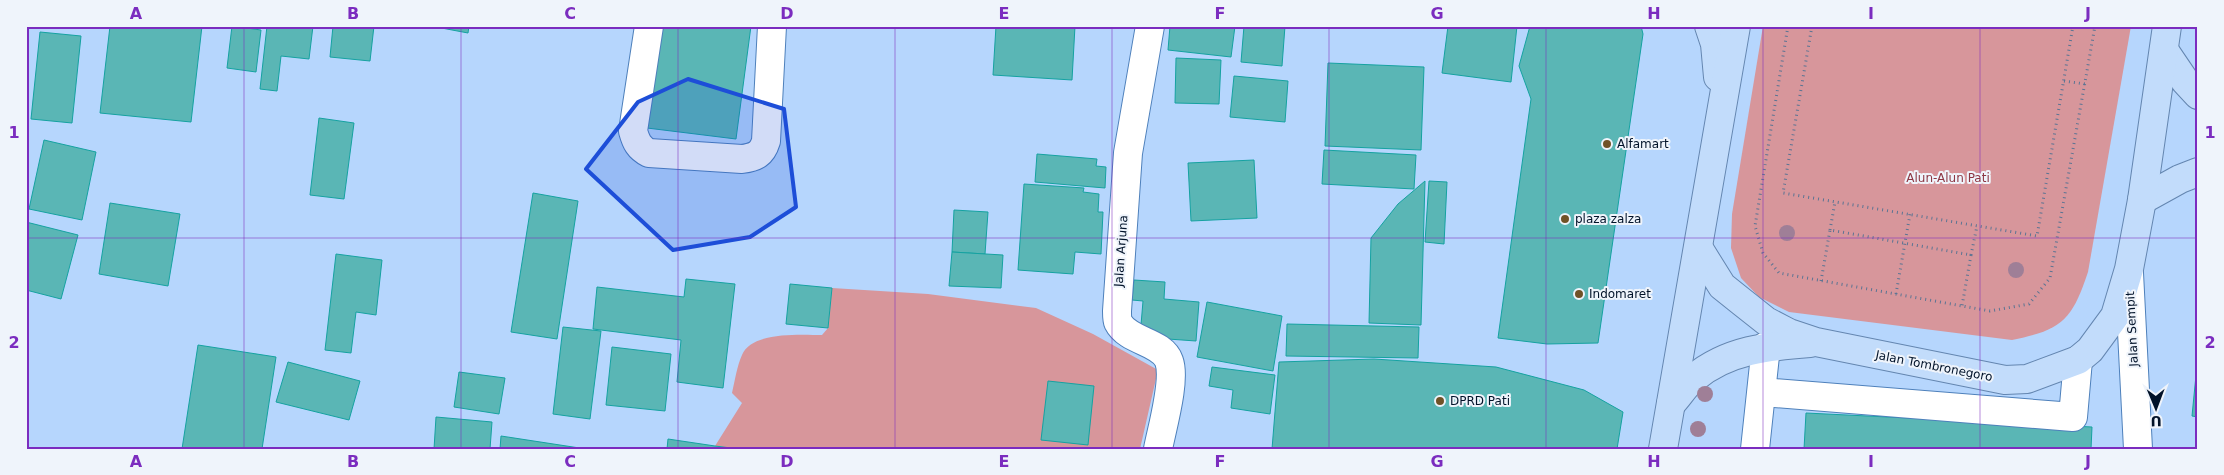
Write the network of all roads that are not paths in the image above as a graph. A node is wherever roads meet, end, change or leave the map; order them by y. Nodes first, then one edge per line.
1 (649, 26) edge
2 (772, 26) edge
3 (1150, 26) edge
4 (1709, 26) edge
5 (1736, 26) edge
6 (2166, 38) edge
7 (2198, 95) edge
8 (1721, 106) junction
9 (2198, 172) edge
10 (2142, 200) junction
11 (1698, 249) junction
12 (2129, 269) junction
13 (1816, 342) junction
14 (1766, 346) junction
15 (2078, 360) junction
16 (1762, 392) junction
17 (1672, 404) junction
18 (1158, 449) edge
19 (1663, 449) edge
20 (1755, 449) edge
21 (2138, 449) edge

1 - 2 street
3 - 18 street, Jalan Arjuna
4 - 8 main road
5 - 8 main road
6 - 7 main road
6 - 10 main road, Jalan Tombronegoro
8 - 11 main road
9 - 10 main road
10 - 12 main road, Jalan Tombronegoro
11 - 13 main road, Jalan Tombronegoro
11 - 17 main road
12 - 15 main road, Jalan Tombronegoro
12 - 21 street, Jalan Sempit
13 - 14 main road
13 - 15 main road, Jalan Tombronegoro
14 - 16 street
14 - 17 main road
15 - 16 street
16 - 20 street
17 - 19 main road

